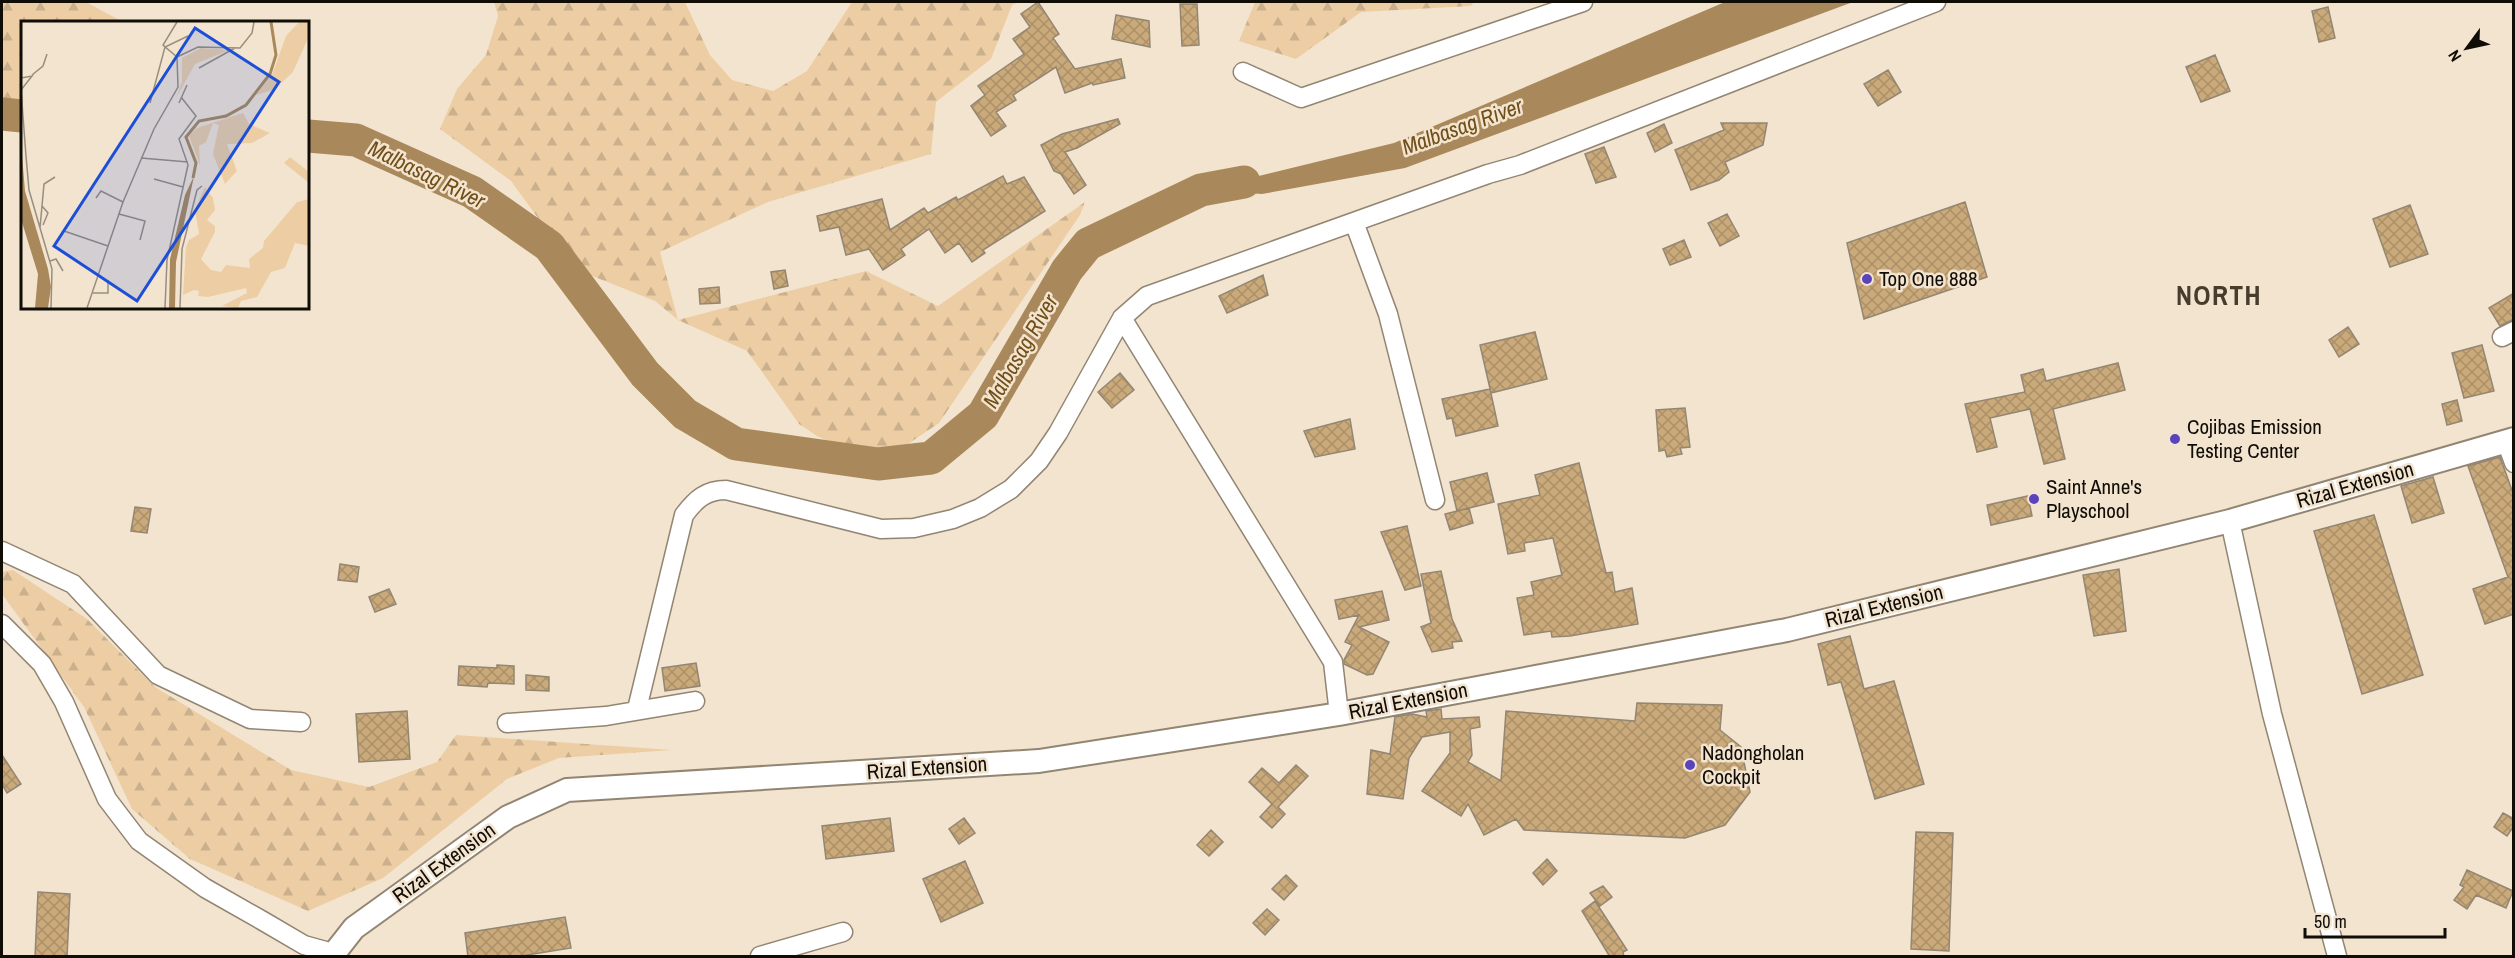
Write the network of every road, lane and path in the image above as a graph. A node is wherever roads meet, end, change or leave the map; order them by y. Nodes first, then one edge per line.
1 (1583, 2) edge
2 (1936, 2) edge
3 (1243, 72) dead end
4 (1354, 222) junction
5 (1122, 318) junction
6 (2510, 440) edge
7 (2514, 463) edge
8 (1435, 500) dead end
9 (2230, 521) junction
10 (2, 551) edge
11 (2, 624) edge
12 (695, 701) dead end
13 (637, 709) junction
14 (1339, 714) junction
15 (301, 722) dead end
16 (507, 723) dead end
17 (843, 932) dead end
18 (332, 955) edge
19 (760, 957) edge
20 (2337, 957) edge

1 - 3 street
2 - 4 street
4 - 5 street
4 - 8 street
5 - 13 street
5 - 14 street
6 - 7 street
6 - 9 street, Rizal Extension
9 - 14 street, Rizal Extension
9 - 20 street
10 - 15 street
11 - 18 street
12 - 13 street
13 - 16 street
14 - 18 street, Rizal Extension
17 - 19 street

